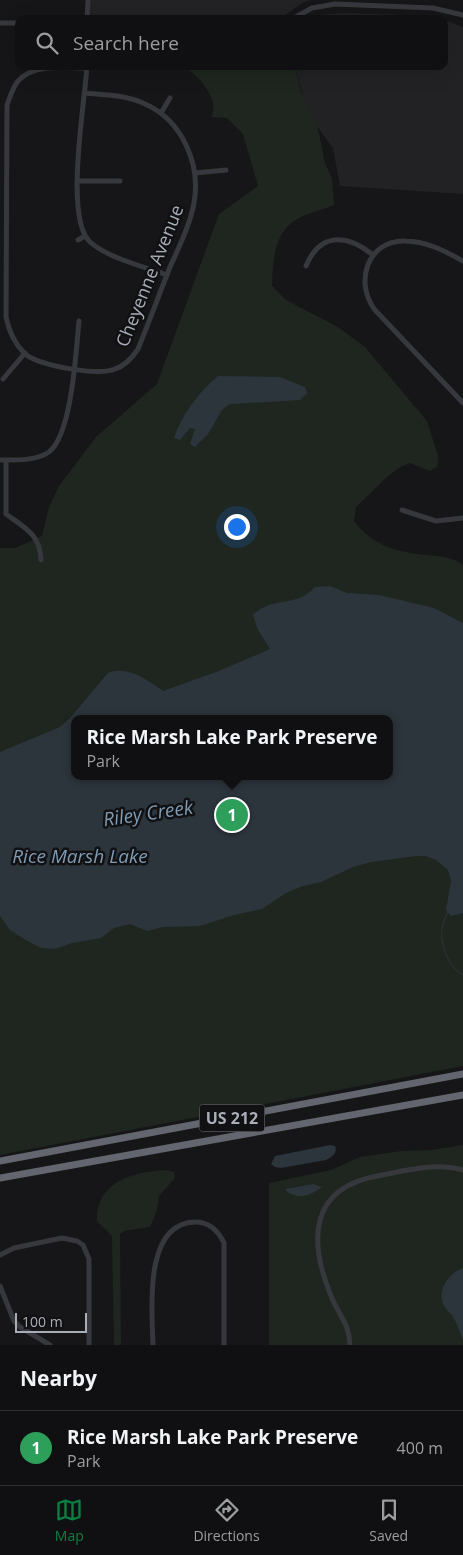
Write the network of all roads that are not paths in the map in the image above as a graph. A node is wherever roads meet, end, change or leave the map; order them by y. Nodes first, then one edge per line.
1 (87, 1) edge
2 (87, 15) edge
3 (299, 15) edge
4 (463, 15) edge
5 (0, 23) edge
6 (15, 23) edge
7 (42, 70) edge
8 (87, 70) edge
9 (85, 93) junction
10 (170, 98) dead end
11 (161, 113) junction
12 (226, 170) dead end
13 (195, 173) junction
14 (78, 181) junction
15 (120, 181) dead end
16 (85, 236) junction
17 (78, 240) dead end
18 (372, 255) junction
19 (463, 261) edge
20 (306, 266) dead end
21 (167, 275) junction
22 (79, 321) dead end
23 (25, 353) junction
24 (74, 368) junction
25 (3, 379) dead end
26 (463, 403) edge
27 (3, 460) edge
28 (402, 510) dead end
29 (463, 518) edge
30 (40, 560) dead end
31 (463, 1074) edge
32 (463, 1095) edge
33 (0, 1162) edge
34 (463, 1170) edge
35 (0, 1178) edge
36 (0, 1255) edge
37 (0, 1286) edge
38 (50, 1345) edge
39 (89, 1345) edge
40 (153, 1345) edge
41 (224, 1345) edge
42 (350, 1345) edge

1 - 2 street
3 - 4 street
5 - 6 street
7 - 23 street
8 - 9 street
9 - 11 street, Cheyenne Avenue
9 - 14 street
10 - 11 street
11 - 13 street, Cheyenne Avenue
12 - 13 street
13 - 21 street, Cheyenne Avenue
14 - 15 street
14 - 16 street
16 - 17 street
16 - 21 street
18 - 19 street
18 - 20 street
18 - 26 street
21 - 24 street, Cheyenne Avenue
22 - 24 street
23 - 24 street, Cheyenne Avenue
23 - 25 street
24 - 27 street
27 - 30 street
28 - 29 street
31 - 33 highway, US 212
32 - 35 highway, US 212
34 - 42 street
36 - 39 street
37 - 38 street
40 - 41 street

